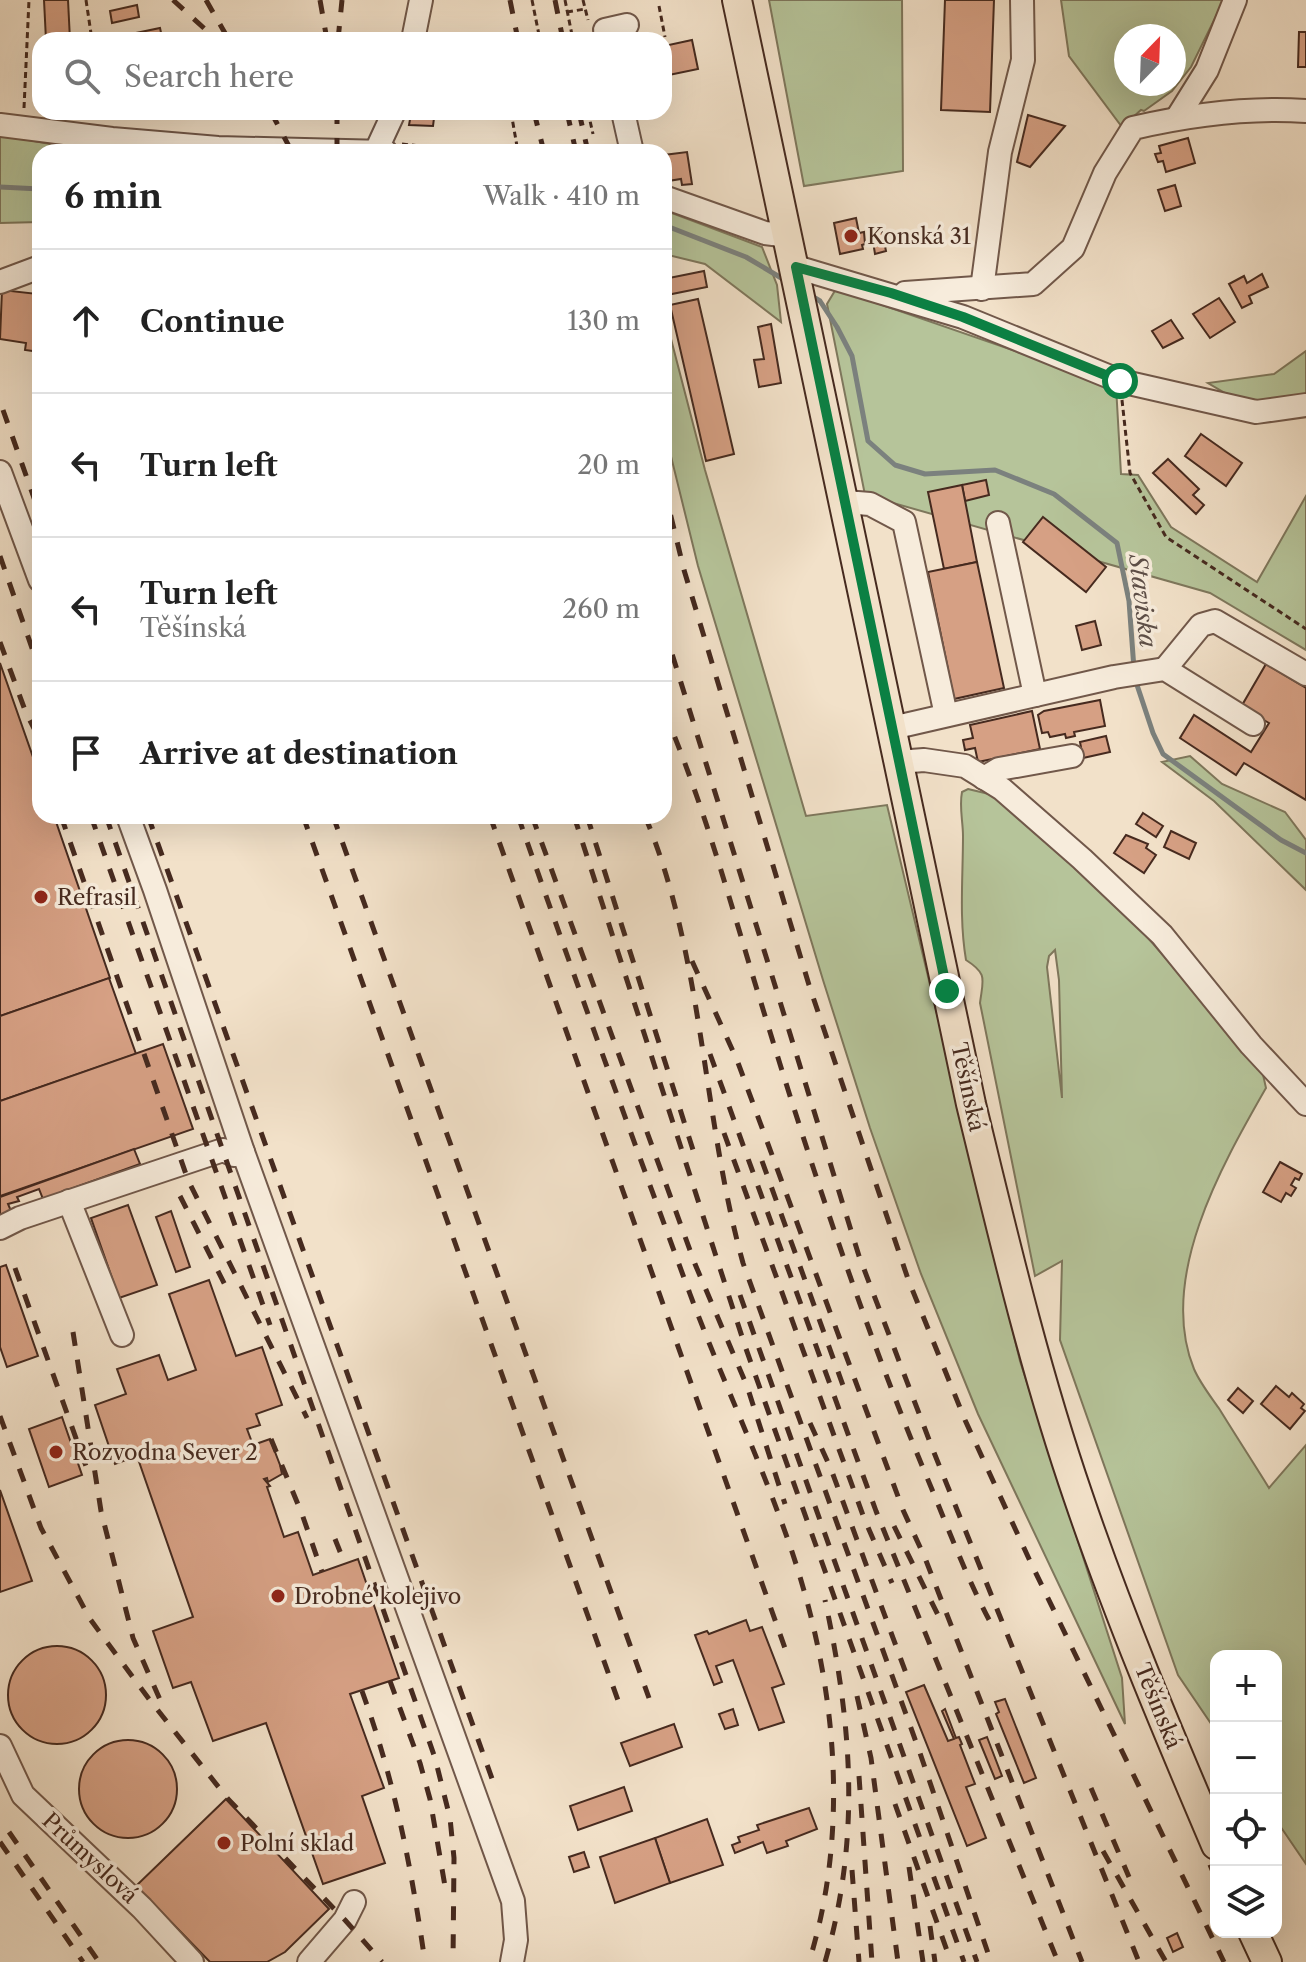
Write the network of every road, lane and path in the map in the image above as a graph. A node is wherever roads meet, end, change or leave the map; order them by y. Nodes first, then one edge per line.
1 (29, 0) edge
2 (86, 0) edge
3 (421, 0) edge
4 (532, 0) edge
5 (565, 0) edge
6 (737, 0) edge
7 (1022, 0) edge
8 (1235, 0) edge
9 (659, 6) dead end
10 (585, 9) dead end
11 (567, 12) junction
12 (627, 25) dead end
13 (91, 32) edge
14 (415, 32) edge
15 (538, 32) edge
16 (571, 32) edge
17 (605, 32) edge
18 (664, 32) edge
19 (1306, 111) edge
20 (1177, 118) junction
21 (390, 120) edge
22 (512, 120) edge
23 (590, 120) edge
24 (625, 120) edge
25 (0, 125) edge
26 (23, 129) junction
27 (593, 134) dead end
28 (101, 144) edge
29 (379, 144) edge
30 (517, 144) edge
31 (630, 144) edge
32 (672, 200) edge
33 (789, 236) junction
34 (796, 267) junction
35 (32, 270) edge
36 (0, 282) edge
37 (982, 289) junction
38 (891, 293) junction
39 (1120, 381) junction
40 (1306, 405) edge
41 (0, 472) edge
42 (845, 502) junction
43 (998, 523) dead end
44 (32, 558) edge
45 (1306, 629) edge
46 (1158, 670) junction
47 (1306, 674) edge
48 (1035, 695) junction
49 (946, 715) junction
50 (1253, 724) dead end
51 (892, 728) junction
52 (1072, 756) dead end
53 (898, 762) junction
54 (984, 778) junction
55 (131, 824) edge
56 (1306, 1104) edge
57 (243, 1152) junction
58 (69, 1201) junction
59 (0, 1228) edge
60 (122, 1335) dead end
61 (0, 1746) edge
62 (1210, 1831) edge
63 (354, 1902) dead end
64 (1256, 1938) edge
65 (192, 1962) edge
66 (309, 1962) edge
67 (512, 1962) edge
68 (1267, 1962) edge

1 - 26 path
2 - 13 path
3 - 14 street
4 - 15 path
5 - 11 path
6 - 33 main road, Těšínská
7 - 37 street
8 - 20 street
9 - 18 path
10 - 11 path
11 - 16 path
12 - 17 street
19 - 20 street
20 - 37 street
21 - 29 street
22 - 30 path
23 - 27 path
24 - 31 street
25 - 26 street
26 - 28 street
32 - 33 street
33 - 34 main road, Těšínská
34 - 38 street
34 - 42 main road, Těšínská
35 - 36 street
37 - 38 street
38 - 39 street
39 - 40 street
39 - 45 path
41 - 44 street
42 - 49 street
42 - 51 main road, Těšínská
43 - 48 street
46 - 47 street
46 - 48 street
46 - 50 street
48 - 49 street
49 - 51 street
51 - 53 main road, Těšínská
52 - 54 street
53 - 54 street
53 - 62 main road, Těšínská
54 - 56 street
55 - 57 street
57 - 58 street
57 - 67 street
58 - 59 street
58 - 60 street
61 - 65 street, Průmyslová
63 - 66 street
64 - 68 main road

